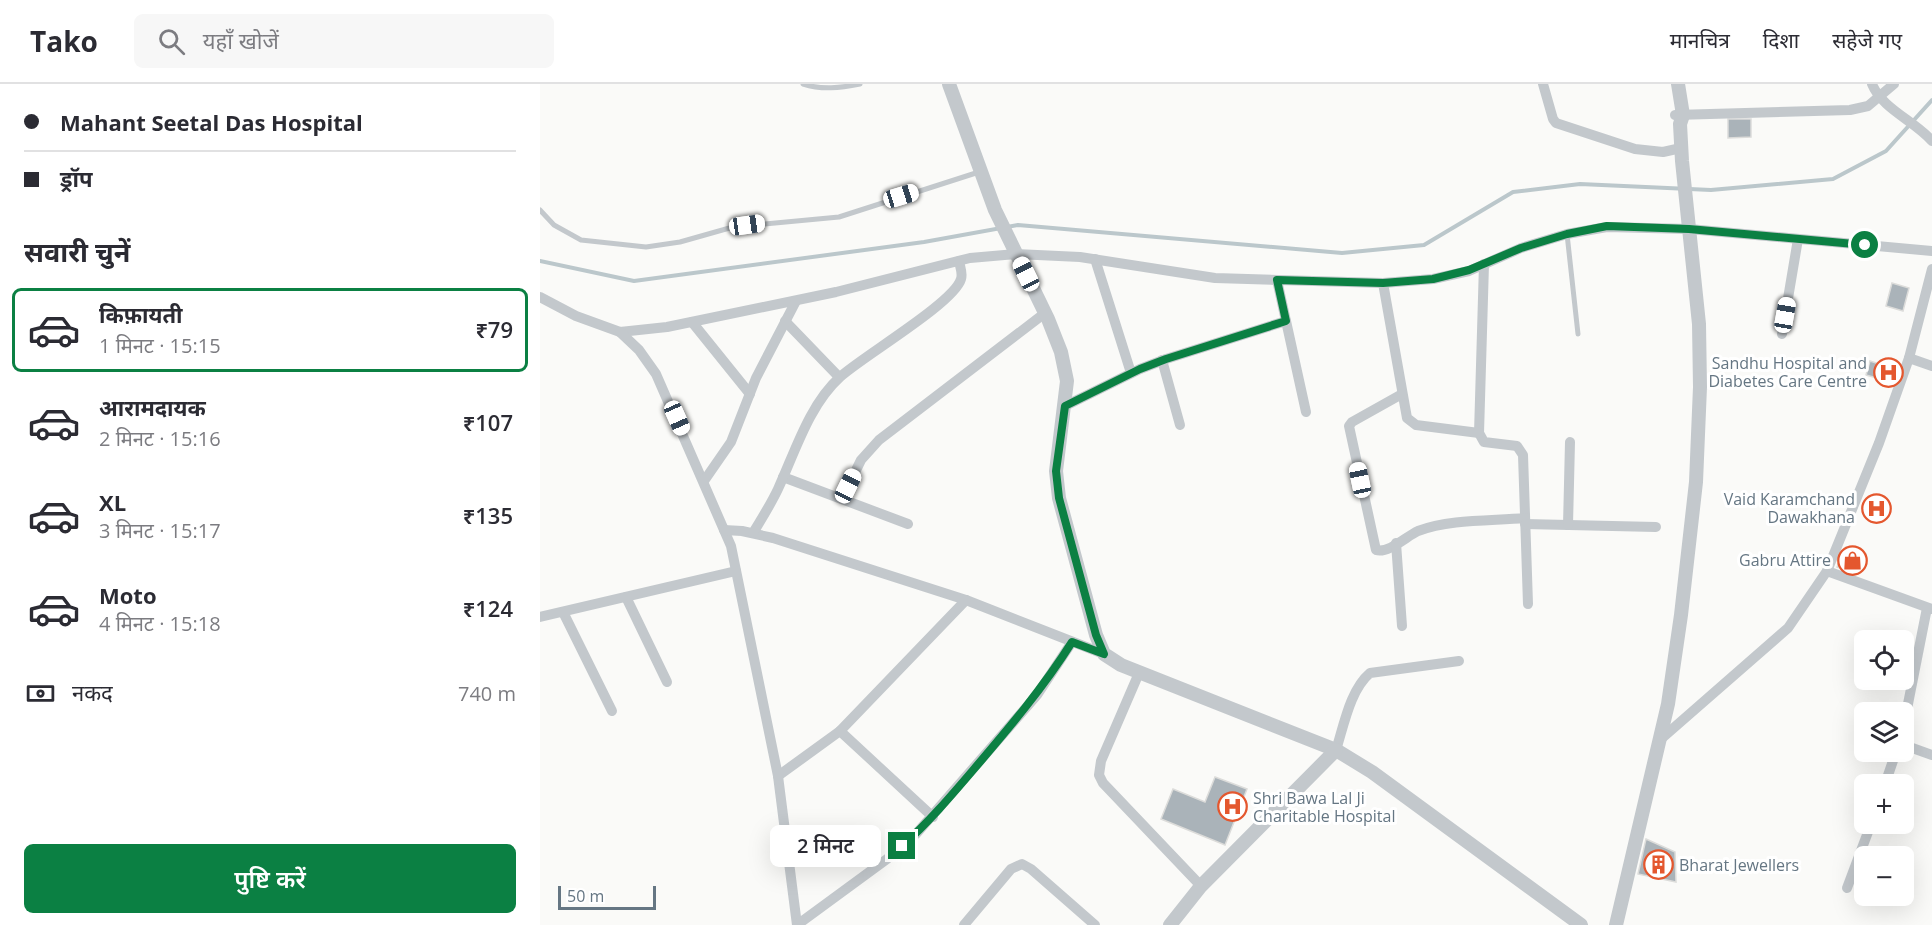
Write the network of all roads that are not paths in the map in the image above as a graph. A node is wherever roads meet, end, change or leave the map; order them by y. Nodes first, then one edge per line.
1 (803, 84) edge
2 (860, 84) edge
3 (949, 84) edge
4 (1544, 84) edge
5 (1670, 84) edge
6 (1678, 84) edge
7 (1872, 84) edge
8 (1894, 84) edge
9 (1883, 99) junction
10 (1679, 118) junction
11 (1931, 140) edge
12 (1681, 154) junction
13 (981, 171) junction
14 (540, 210) edge
15 (1689, 229) junction
16 (1567, 234) junction
17 (1798, 238) junction
18 (1014, 249) junction
19 (1932, 251) edge
20 (1095, 259) junction
21 (959, 261) junction
22 (1484, 264) junction
23 (1932, 269) edge
24 (1277, 280) junction
25 (1383, 283) junction
26 (540, 297) edge
27 (796, 301) junction
28 (1927, 312) edge
29 (1045, 313) junction
30 (785, 321) junction
31 (1286, 321) junction
32 (692, 322) junction
33 (620, 332) junction
34 (1578, 334) dead end
35 (1782, 334) dead end
36 (1908, 358) junction
37 (1162, 360) junction
38 (1932, 366) edge
39 (1131, 373) junction
40 (839, 377) junction
41 (750, 394) junction
42 (1402, 394) junction
43 (1065, 406) junction
44 (1306, 412) dead end
45 (1180, 425) dead end
46 (1479, 433) junction
47 (1570, 442) dead end
48 (783, 477) junction
49 (704, 481) junction
50 (842, 499) junction
51 (1525, 521) junction
52 (908, 524) dead end
53 (1568, 525) junction
54 (1656, 527) dead end
55 (724, 530) junction
56 (753, 533) junction
57 (1396, 543) junction
58 (736, 571) junction
59 (1827, 571) junction
60 (626, 597) junction
61 (966, 600) junction
62 (1528, 604) dead end
63 (1930, 608) edge
64 (563, 612) junction
65 (540, 617) edge
66 (1402, 626) dead end
67 (1072, 642) junction
68 (1104, 654) junction
69 (1458, 661) dead end
70 (1139, 673) junction
71 (667, 682) dead end
72 (1909, 702) edge
73 (612, 711) dead end
74 (840, 731) junction
75 (1661, 739) junction
76 (1914, 749) edge
77 (1336, 750) junction
78 (1932, 755) edge
79 (778, 776) junction
80 (933, 816) junction
81 (1867, 834) edge
82 (1201, 886) junction
83 (1847, 888) dead end
84 (797, 925) edge
85 (964, 925) edge
86 (1095, 925) edge
87 (1170, 925) edge
88 (1581, 925) edge
89 (1616, 925) edge

1 - 2 lane
3 - 13 street
4 - 12 street
5 - 10 street
6 - 10 street
7 - 9 street
8 - 9 street
9 - 10 street
9 - 11 street
10 - 12 street
12 - 15 street
13 - 14 lane
13 - 18 street
15 - 16 street
15 - 17 street
15 - 75 street
16 - 22 street
16 - 34 lane
17 - 19 street
17 - 35 street
18 - 20 street
18 - 21 street
18 - 29 street
20 - 24 street
20 - 39 street
21 - 27 street
21 - 40 street
22 - 25 street
22 - 46 street
23 - 28 street
24 - 25 street
24 - 31 street
25 - 42 street
26 - 33 street
27 - 30 street
27 - 32 street
28 - 36 street
29 - 43 street
29 - 50 street
30 - 40 street
30 - 41 street
31 - 37 street
31 - 44 street
32 - 33 street
32 - 41 street
33 - 49 street
36 - 38 street
36 - 59 street
37 - 39 street
37 - 45 street
39 - 43 street
40 - 48 street
41 - 49 street
42 - 46 street
42 - 57 street
43 - 68 street
46 - 51 street
47 - 53 street
48 - 50 street
48 - 56 street
49 - 55 street
50 - 52 street
51 - 53 street
51 - 57 street
51 - 62 street
53 - 54 street
55 - 56 street
55 - 58 street
56 - 61 street
57 - 66 street
58 - 60 street
58 - 79 street
59 - 63 street
59 - 75 street
60 - 64 street
60 - 71 street
61 - 67 street
61 - 74 street
63 - 72 street
64 - 65 street
64 - 73 street
67 - 68 street
67 - 80 street
68 - 70 street
69 - 77 street
70 - 77 street
70 - 82 street
74 - 79 street
74 - 80 street
75 - 89 street
76 - 78 street
77 - 82 street
77 - 88 street
79 - 84 street
80 - 84 street
81 - 83 street
82 - 87 street
85 - 86 street

